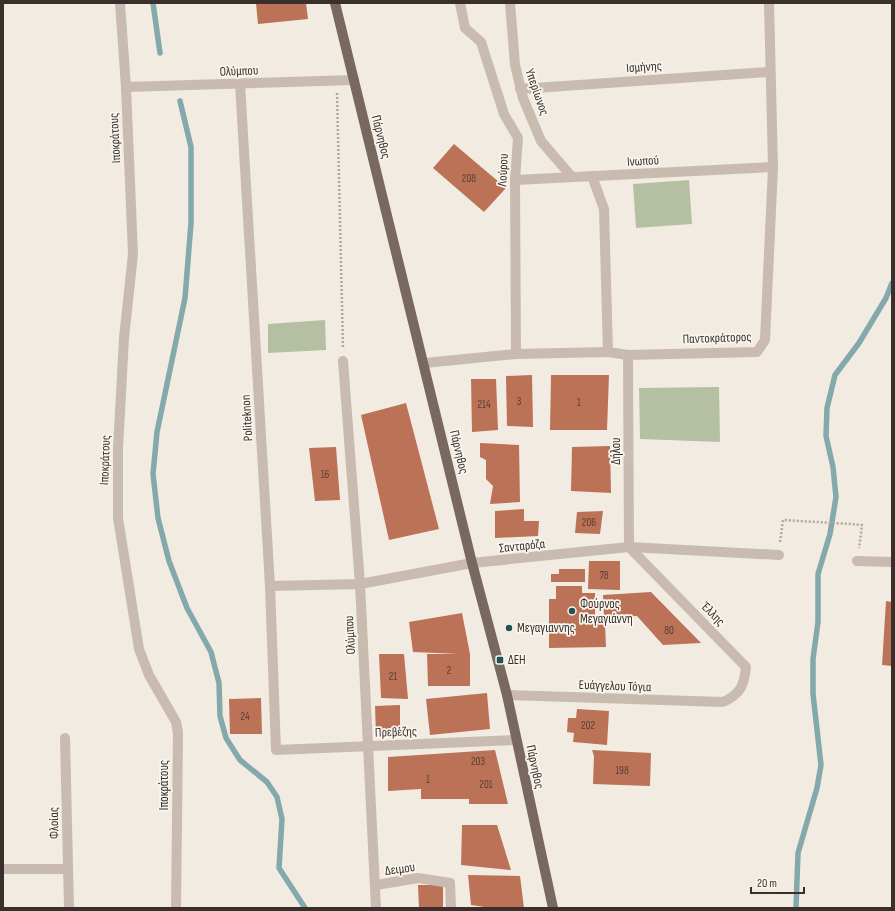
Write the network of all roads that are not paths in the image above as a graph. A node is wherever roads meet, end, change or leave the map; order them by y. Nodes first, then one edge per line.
1 (120, 3) edge
2 (335, 3) edge
3 (460, 3) edge
4 (510, 3) edge
5 (768, 3) edge
6 (769, 72) junction
7 (354, 80) junction
8 (240, 84) junction
9 (126, 87) junction
10 (520, 89) junction
11 (773, 167) junction
12 (592, 176) junction
13 (572, 177) junction
14 (515, 180) junction
15 (608, 352) junction
16 (516, 354) junction
17 (628, 355) junction
18 (343, 361) road end
19 (425, 363) junction
20 (629, 547) junction
21 (779, 555) road end
22 (857, 560) road end
23 (892, 562) edge
24 (472, 564) junction
25 (360, 584) junction
26 (270, 586) junction
27 (507, 695) junction
28 (723, 702) joint
29 (65, 738) dead end
30 (516, 740) junction
31 (369, 745) junction
32 (276, 750) joint
33 (3, 869) edge
34 (68, 869) junction
35 (376, 885) junction
36 (69, 908) edge
37 (176, 908) edge
38 (376, 908) edge
39 (451, 908) edge
40 (553, 908) edge

1 - 9 street, Ιποκράτους
2 - 7 main road, Πάρνηθος
3 - 14 street, Λούρου
4 - 10 street, Υπερίωνος
5 - 6 street, Παντοκράτορος
6 - 10 street, Ισμήνης
6 - 11 street, Παντοκράτορος
7 - 8 street, Ολύμπου
7 - 19 main road, Πάρνηθος
8 - 9 street, Ολύμπου
8 - 26 street, Politeknon
9 - 37 street, Ιποκράτους
10 - 13 street, Υπερίωνος
11 - 12 street, Ινωπού
11 - 17 street, Παντοκράτορος
12 - 13 street, Ινωπού
12 - 15 street
13 - 14 street, Ινωπού
14 - 16 street, Λούρου
15 - 16 street, Παντοκράτορος
15 - 17 street, Παντοκράτορος
16 - 19 street, Παντοκράτορος
17 - 20 street, Δήλου
18 - 25 street, Ολύμπου
19 - 24 main road, Πάρνηθος
20 - 21 street, Σανταρόζα
20 - 24 street, Σανταρόζα
20 - 28 street, Έλλης
22 - 23 street
24 - 25 street, Σανταρόζα
24 - 27 main road, Πάρνηθος
25 - 26 street, Σανταρόζα
25 - 31 street, Ολύμπου
26 - 32 street, Politeknon
27 - 28 street, Ευάγγελου Τόγια
27 - 30 main road, Πάρνηθος
29 - 34 street, Φλοίας
30 - 31 street, Πρεβέζης
30 - 40 main road, Πάρνηθος
31 - 32 street, Πρεβέζης
31 - 35 street, Ολύμπου
33 - 34 street
34 - 36 street, Φλοίας
35 - 38 street, Ολύμπου
35 - 39 street, Δειμου

